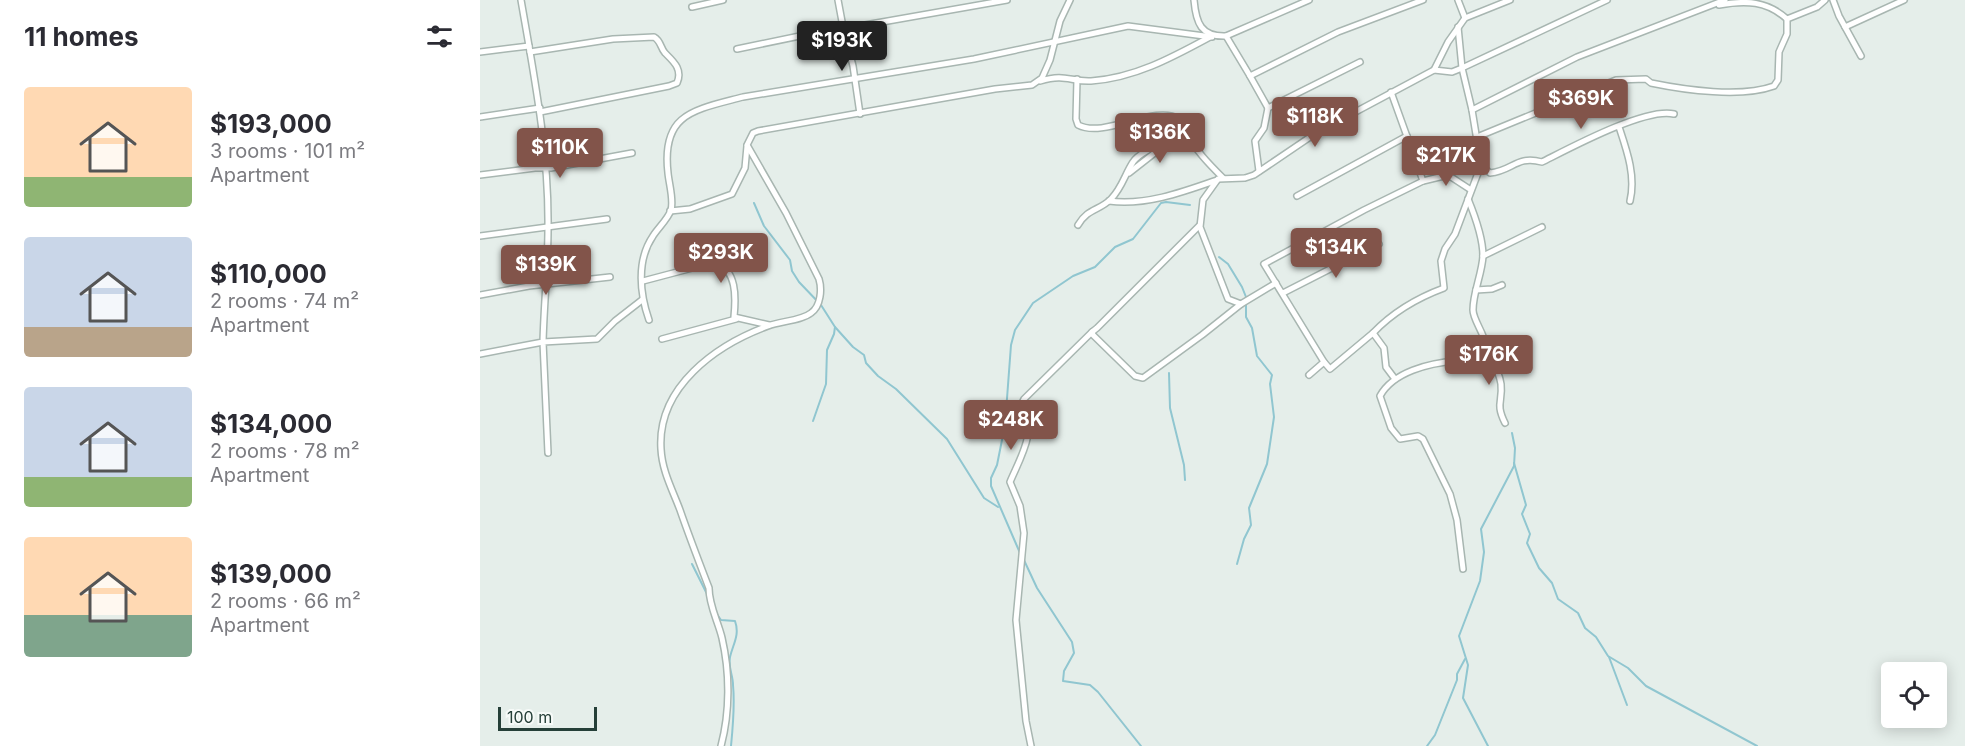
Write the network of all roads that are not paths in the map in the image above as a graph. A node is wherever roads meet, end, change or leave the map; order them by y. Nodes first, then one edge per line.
1 (521, 0) edge
2 (723, 0) edge
3 (838, 0) edge
4 (1007, 0) edge
5 (1070, 0) edge
6 (1196, 0) edge
7 (1309, 0) edge
8 (1423, 0) edge
9 (1458, 0) edge
10 (1510, 0) edge
11 (1607, 0) edge
12 (1725, 0) edge
13 (1773, 0) edge
14 (1825, 0) edge
15 (1833, 0) edge
16 (1904, 0) edge
17 (1715, 5) junction
18 (692, 7) dead end
19 (1772, 8) junction
20 (1465, 18) junction
21 (1787, 19) junction
22 (843, 27) junction
23 (1458, 27) junction
24 (1845, 27) junction
25 (1226, 36) junction
26 (1212, 37) junction
27 (1055, 40) junction
28 (529, 49) junction
29 (737, 49) dead end
30 (480, 52) edge
31 (1861, 56) dead end
32 (1360, 62) dead end
33 (1462, 68) junction
34 (1434, 70) junction
35 (1250, 76) junction
36 (854, 78) junction
37 (1077, 79) junction
38 (1038, 82) junction
39 (1391, 92) junction
40 (1268, 108) junction
41 (540, 110) junction
42 (1472, 110) junction
43 (860, 114) junction
44 (1674, 114) dead end
45 (480, 117) edge
46 (1145, 119) junction
47 (1619, 127) junction
48 (1188, 135) junction
49 (1407, 136) junction
50 (1477, 137) junction
51 (747, 145) junction
52 (632, 153) dead end
53 (1481, 165) junction
54 (544, 168) junction
55 (1259, 171) junction
56 (1128, 174) junction
57 (480, 176) edge
58 (1221, 179) junction
59 (1423, 181) junction
60 (1471, 190) junction
61 (1297, 196) dead end
62 (1468, 199) junction
63 (1109, 201) junction
64 (1630, 201) dead end
65 (670, 212) junction
66 (607, 219) dead end
67 (1078, 225) dead end
68 (1200, 225) junction
69 (548, 226) junction
70 (1542, 227) dead end
71 (480, 236) edge
72 (1378, 244) dead end
73 (1483, 256) junction
74 (610, 277) dead end
75 (643, 281) junction
76 (1276, 283) junction
77 (545, 284) junction
78 (1502, 285) dead end
79 (1476, 290) junction
80 (1283, 293) junction
81 (480, 295) edge
82 (642, 300) junction
83 (1240, 304) junction
84 (736, 319) junction
85 (649, 320) dead end
86 (769, 325) junction
87 (1092, 332) junction
88 (1373, 333) junction
89 (662, 339) dead end
90 (543, 342) junction
91 (1485, 342) junction
92 (480, 354) edge
93 (1324, 362) junction
94 (1309, 375) dead end
95 (1395, 379) junction
96 (1504, 423) dead end
97 (548, 453) dead end
98 (1462, 569) dead end
99 (721, 746) edge
100 (1031, 746) edge

1 - 28 street
2 - 18 street
3 - 22 street
4 - 22 street
5 - 27 street
6 - 26 street
7 - 25 street
8 - 35 street
9 - 20 street
10 - 20 street
11 - 33 street
12 - 17 street
13 - 19 street
14 - 21 street
15 - 24 street
16 - 24 street
17 - 19 street
17 - 42 street
19 - 21 street
20 - 23 street
21 - 50 street
22 - 29 street
22 - 36 street
23 - 33 street
23 - 34 street
24 - 31 street
25 - 26 street
25 - 35 street
26 - 27 street
26 - 37 street
27 - 36 street
27 - 38 street
28 - 30 street
28 - 41 street
28 - 41 street
32 - 40 street
33 - 34 street
33 - 42 street
34 - 39 street
35 - 40 street
36 - 43 street
36 - 65 street
37 - 38 street
37 - 46 street
38 - 43 street
39 - 49 street
39 - 55 street
40 - 55 street
41 - 45 street
41 - 54 street
42 - 50 street
43 - 51 street
44 - 47 street
46 - 48 street
46 - 56 street
47 - 53 street
47 - 64 street
48 - 56 street
48 - 58 street
49 - 59 street
49 - 61 street
50 - 53 street
51 - 65 street
51 - 86 street
52 - 54 street
53 - 60 street
54 - 57 street
54 - 69 street
55 - 58 street
56 - 63 street
58 - 63 street
58 - 68 street
59 - 60 street
59 - 76 street
60 - 62 street
62 - 73 street
62 - 88 street
63 - 67 street
65 - 75 street
66 - 69 street
68 - 83 street
68 - 87 street
69 - 71 street
69 - 77 street
70 - 73 street
72 - 80 street
73 - 79 street
74 - 77 street
75 - 82 street
75 - 84 street
76 - 80 street
76 - 83 street
77 - 81 street
77 - 90 street
78 - 79 street
79 - 91 street
80 - 93 street
82 - 85 street
82 - 90 street
83 - 87 street
84 - 86 street
84 - 89 street
86 - 99 street
87 - 100 street
88 - 93 street
88 - 95 street
90 - 92 street
90 - 97 street
91 - 95 street
91 - 96 street
93 - 94 street
95 - 98 street

